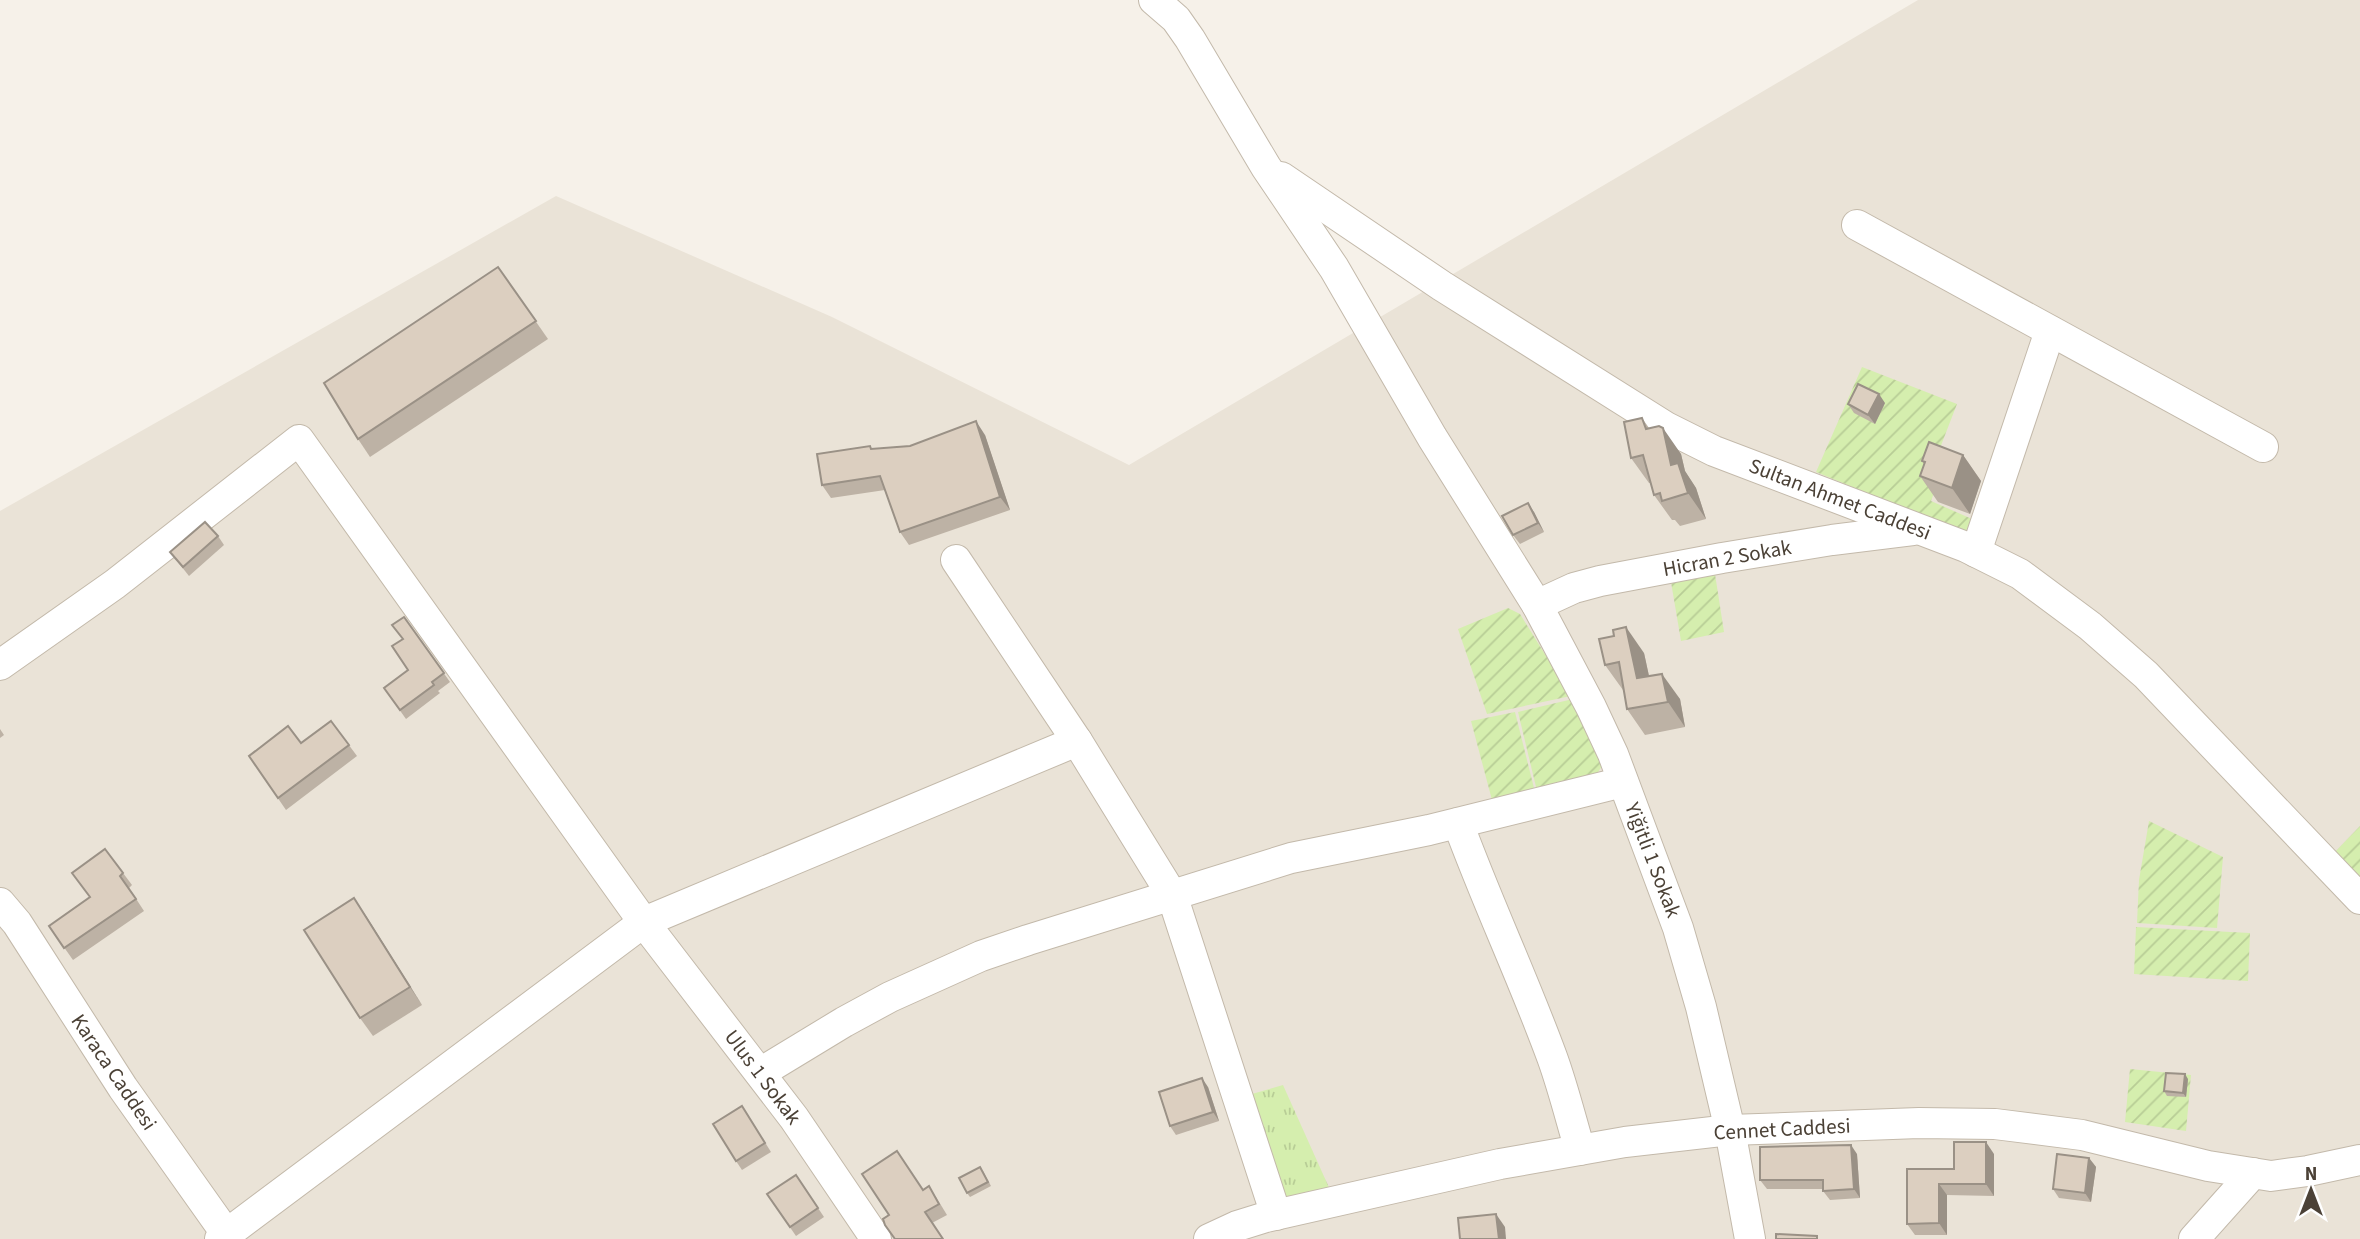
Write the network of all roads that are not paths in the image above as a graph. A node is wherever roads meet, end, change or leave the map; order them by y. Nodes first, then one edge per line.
1 (1154, 0) edge
2 (1266, 167) junction
3 (1857, 225) dead end
4 (2050, 331) junction
5 (2263, 447) dead end
6 (1921, 529) junction
7 (1976, 552) junction
8 (956, 560) dead end
9 (1537, 605) junction
10 (0, 666) edge
11 (1077, 741) junction
12 (1623, 782) junction
13 (1458, 823) junction
14 (1172, 895) junction
15 (2360, 899) edge
16 (0, 903) edge
17 (643, 921) junction
18 (760, 1073) junction
19 (1730, 1130) junction
20 (1580, 1150) junction
21 (2360, 1160) edge
22 (2253, 1173) junction
23 (1276, 1215) junction
24 (226, 1237) edge
25 (876, 1239) edge
26 (1209, 1239) edge
27 (1750, 1239) edge
28 (2194, 1239) edge

1 - 2 street, Yiğitli 1 Sokak
2 - 6 street, Sultan Ahmet Caddesi
2 - 9 street, Yiğitli 1 Sokak
3 - 4 street
4 - 5 street
4 - 7 street
6 - 7 street, Sultan Ahmet Caddesi
6 - 9 street, Hicran 2 Sokak
7 - 15 street, Sultan Ahmet Caddesi
8 - 11 street
9 - 12 street, Yiğitli 1 Sokak
10 - 17 street, Ulus 1 Sokak
11 - 14 street
11 - 17 street
12 - 13 street
12 - 19 street, Yiğitli 1 Sokak
13 - 14 street
13 - 20 street
14 - 18 street
14 - 23 street
16 - 24 street, Karaca Caddesi
17 - 18 street, Ulus 1 Sokak
17 - 24 street
18 - 25 street, Ulus 1 Sokak
19 - 20 street, Cennet Caddesi
19 - 22 street, Cennet Caddesi
19 - 27 street, Yiğitli 1 Sokak
20 - 23 street, Cennet Caddesi
21 - 22 street, Cennet Caddesi
22 - 28 street
23 - 26 street, Cennet Caddesi

